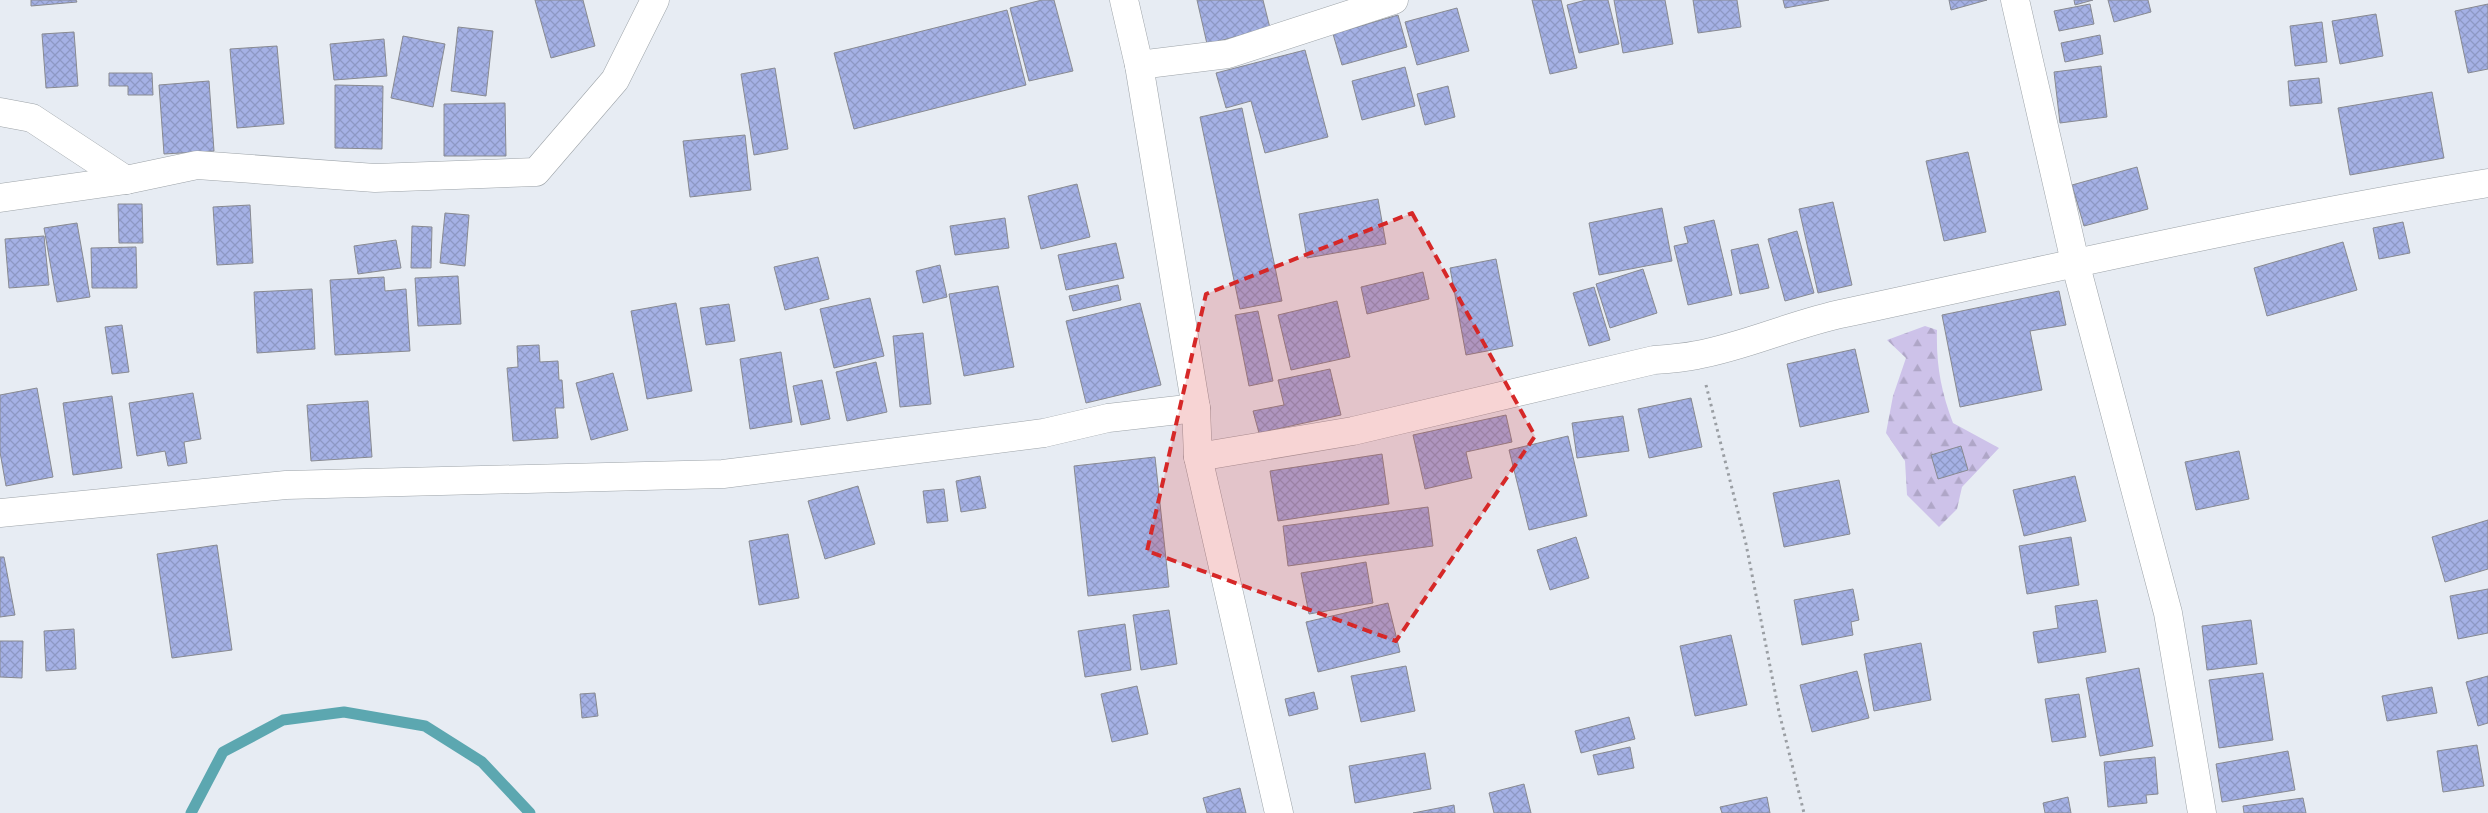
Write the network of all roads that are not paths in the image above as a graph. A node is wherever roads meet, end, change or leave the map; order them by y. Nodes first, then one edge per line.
1 (655, 0) edge
2 (1124, 0) edge
3 (1394, 0) edge
4 (2015, 0) edge
5 (1139, 65) junction
6 (0, 112) edge
7 (126, 180) junction
8 (2488, 183) edge
9 (0, 198) edge
10 (2075, 262) junction
11 (1196, 408) junction
12 (1198, 457) junction
13 (0, 513) edge
14 (1279, 813) edge
15 (2202, 813) edge

1 - 7 street
2 - 5 street
3 - 5 street
4 - 10 street
5 - 11 street
6 - 7 street
7 - 9 street
8 - 10 street
10 - 12 street
10 - 15 street
11 - 12 street
11 - 13 street
12 - 14 street

